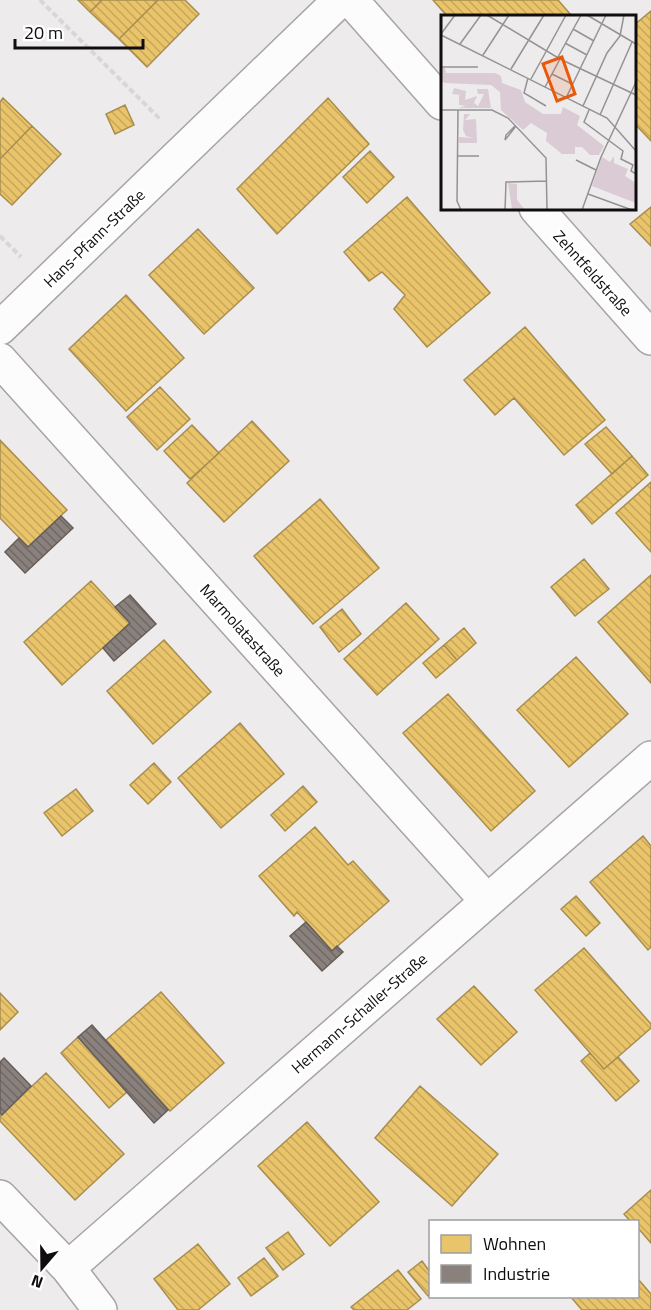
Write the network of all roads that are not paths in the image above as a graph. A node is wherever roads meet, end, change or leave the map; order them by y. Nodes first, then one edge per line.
1 (340, 0) edge
2 (351, 0) edge
3 (441, 102) edge
4 (538, 210) edge
5 (0, 328) edge
6 (651, 338) edge
7 (0, 360) edge
8 (651, 758) edge
9 (487, 901) junction
10 (0, 1197) edge
11 (68, 1268) junction
12 (100, 1310) edge

1 - 5 street, Hans-Pfann-Straße
2 - 3 street
4 - 6 street, Zehntfeldstraße
7 - 9 street, Marmolatastraße
8 - 9 street, Hermann-Schaller-Straße
9 - 11 street, Hermann-Schaller-Straße
10 - 11 street
11 - 12 street

